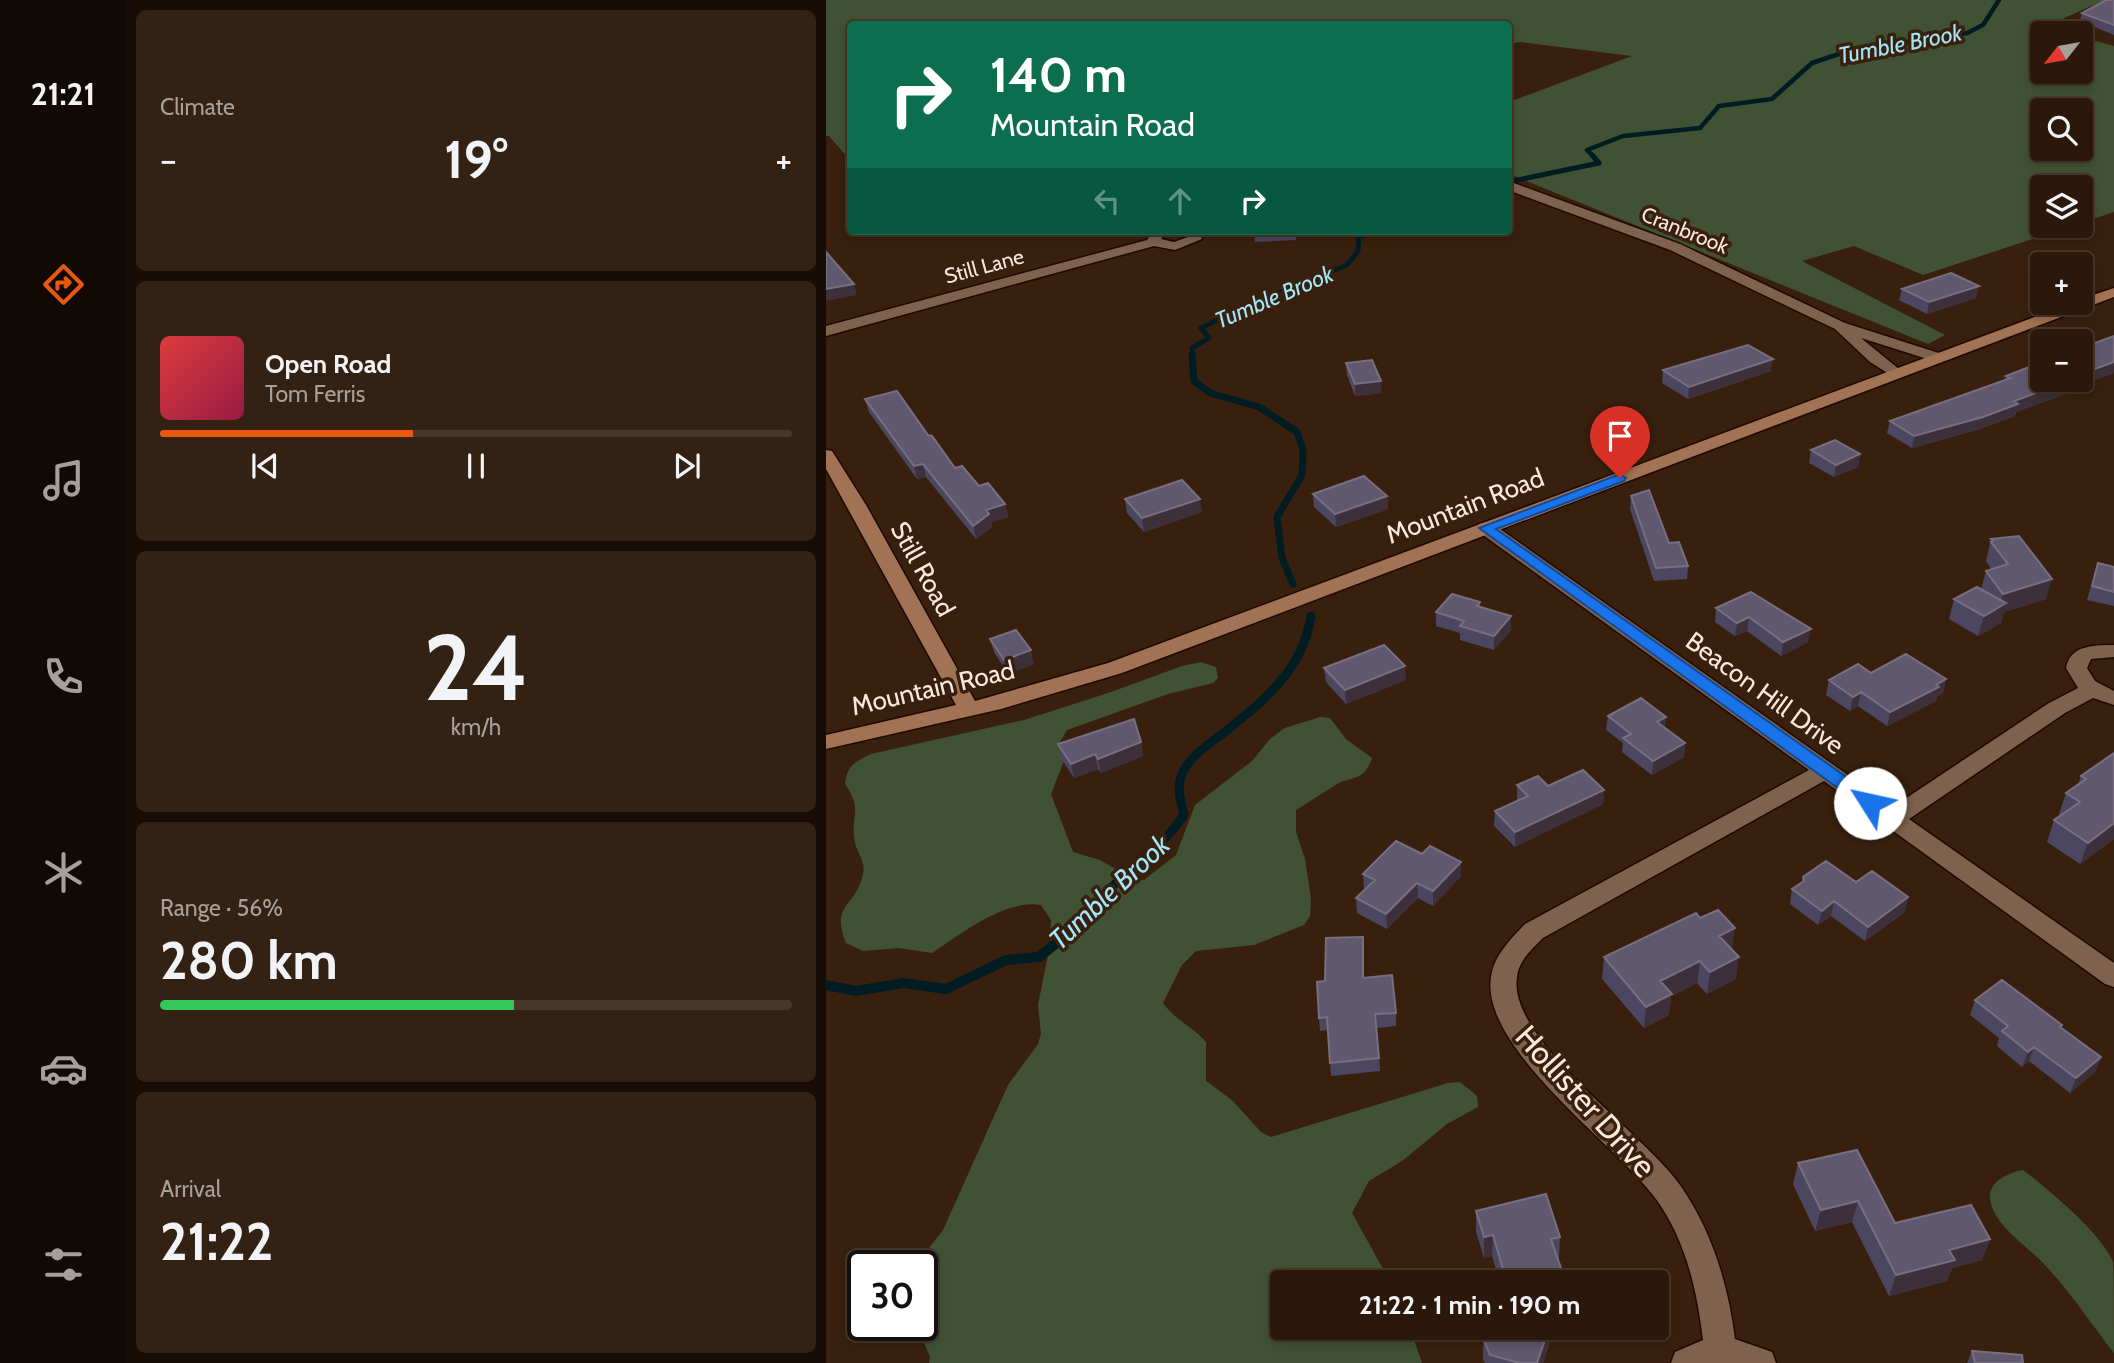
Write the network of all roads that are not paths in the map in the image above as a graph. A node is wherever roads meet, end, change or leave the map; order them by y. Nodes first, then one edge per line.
1 (1512, 186) edge
2 (1195, 235) edge
3 (1159, 236) edge
4 (2114, 292) edge
5 (1840, 326) junction
6 (826, 331) edge
7 (1940, 358) junction
8 (1897, 374) junction
9 (826, 455) edge
10 (1486, 528) junction
11 (2114, 651) edge
12 (2092, 690) junction
13 (2114, 698) edge
14 (969, 710) junction
15 (826, 741) edge
16 (1825, 771) junction
17 (1892, 819) junction
18 (2114, 977) edge
19 (1721, 1352) junction
20 (1687, 1363) edge
21 (1760, 1363) edge

1 - 5 street, Cranbrook
2 - 3 street, Still Lane
3 - 6 street, Still Lane
4 - 7 main road, Mountain Road
5 - 7 street, Cranbrook
5 - 8 street, Cranbrook
7 - 8 main road, Mountain Road
8 - 10 main road, Mountain Road
9 - 14 main road, Still Road
10 - 14 main road, Mountain Road
10 - 16 street, Beacon Hill Drive
11 - 12 street
12 - 13 street
12 - 17 street
14 - 15 main road, Mountain Road
16 - 17 street, Beacon Hill Drive
16 - 19 street, Hollister Drive
17 - 18 street, Beacon Hill Drive
19 - 20 street
19 - 21 street

